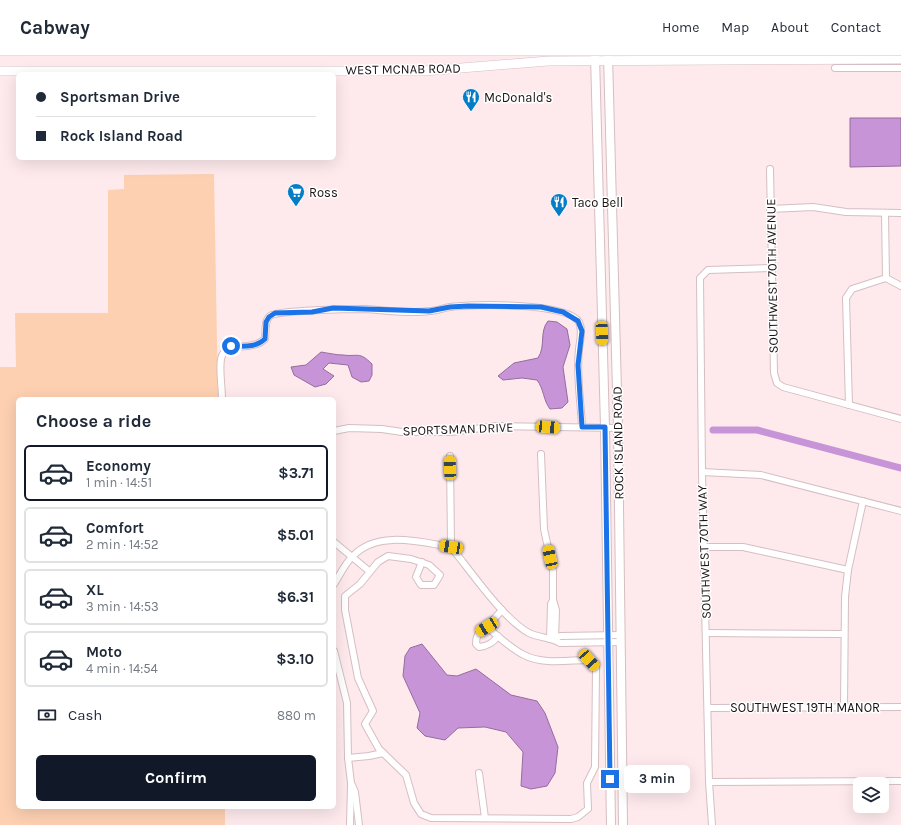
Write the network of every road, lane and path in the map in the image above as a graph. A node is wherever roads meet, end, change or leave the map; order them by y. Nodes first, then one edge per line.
1 (595, 58) edge
2 (608, 58) edge
3 (901, 59) edge
4 (835, 68) dead end
5 (901, 68) edge
6 (0, 71) edge
7 (770, 169) dead end
8 (770, 209) junction
9 (885, 213) junction
10 (901, 213) edge
11 (771, 268) junction
12 (886, 278) junction
13 (901, 286) edge
14 (222, 397) edge
15 (849, 405) junction
16 (901, 419) edge
17 (582, 427) junction
18 (605, 427) junction
19 (618, 428) junction
20 (336, 431) edge
21 (541, 454) dead end
22 (450, 456) dead end
23 (702, 472) junction
24 (863, 501) junction
25 (901, 511) edge
26 (336, 543) edge
27 (451, 547) junction
28 (704, 547) junction
29 (353, 556) junction
30 (422, 562) dead end
31 (848, 570) junction
32 (369, 571) junction
33 (336, 581) edge
34 (502, 610) junction
35 (487, 627) junction
36 (707, 633) junction
37 (844, 634) junction
38 (498, 636) junction
39 (552, 639) junction
40 (608, 639) junction
41 (621, 639) junction
42 (336, 660) edge
43 (844, 707) junction
44 (901, 707) edge
45 (708, 708) junction
46 (383, 753) junction
47 (348, 758) junction
48 (479, 773) dead end
49 (709, 782) junction
50 (901, 782) edge
51 (351, 783) junction
52 (485, 818) junction
53 (350, 825) edge
54 (359, 825) edge
55 (611, 825) edge
56 (623, 825) edge
57 (712, 825) edge

1 - 2 main road, WEST MCNAB ROAD
1 - 6 main road, WEST MCNAB ROAD
1 - 18 main road, ROCK ISLAND ROAD
2 - 3 main road, WEST MCNAB ROAD
2 - 19 main road, ROCK ISLAND ROAD
4 - 5 street
7 - 8 street, SOUTHWEST 70TH AVENUE
8 - 9 street
8 - 11 street, SOUTHWEST 70TH AVENUE
9 - 10 street
9 - 12 street
11 - 15 street, SOUTHWEST 70TH AVENUE
11 - 23 street, SOUTHWEST 70TH WAY
12 - 13 street
12 - 15 street
14 - 17 street
15 - 16 street
17 - 18 street, SPORTSMAN DRIVE
17 - 20 street, SPORTSMAN DRIVE
18 - 19 street, SPORTSMAN DRIVE
18 - 40 main road, ROCK ISLAND ROAD
19 - 41 main road, ROCK ISLAND ROAD
21 - 39 street
22 - 27 street
23 - 24 street
23 - 28 street, SOUTHWEST 70TH WAY
24 - 25 street
24 - 31 street
26 - 29 street
27 - 29 street
27 - 34 street
28 - 31 street
28 - 36 street, SOUTHWEST 70TH WAY
29 - 32 street
29 - 33 street
30 - 32 street
31 - 37 street
32 - 46 street
34 - 35 street
34 - 39 street
35 - 38 street
35 - 38 street
36 - 37 street
36 - 45 street, SOUTHWEST 70TH WAY
37 - 43 street
38 - 52 street
39 - 40 street
40 - 41 street
40 - 55 main road, ROCK ISLAND ROAD
41 - 56 main road, ROCK ISLAND ROAD
42 - 47 street
43 - 44 street, SOUTHWEST 19TH MANOR
43 - 45 street, SOUTHWEST 19TH MANOR
45 - 49 street, SOUTHWEST 70TH WAY
46 - 47 street
46 - 52 street
47 - 51 street
48 - 52 street
49 - 50 street
49 - 57 street, SOUTHWEST 70TH WAY
51 - 53 street
51 - 54 street

